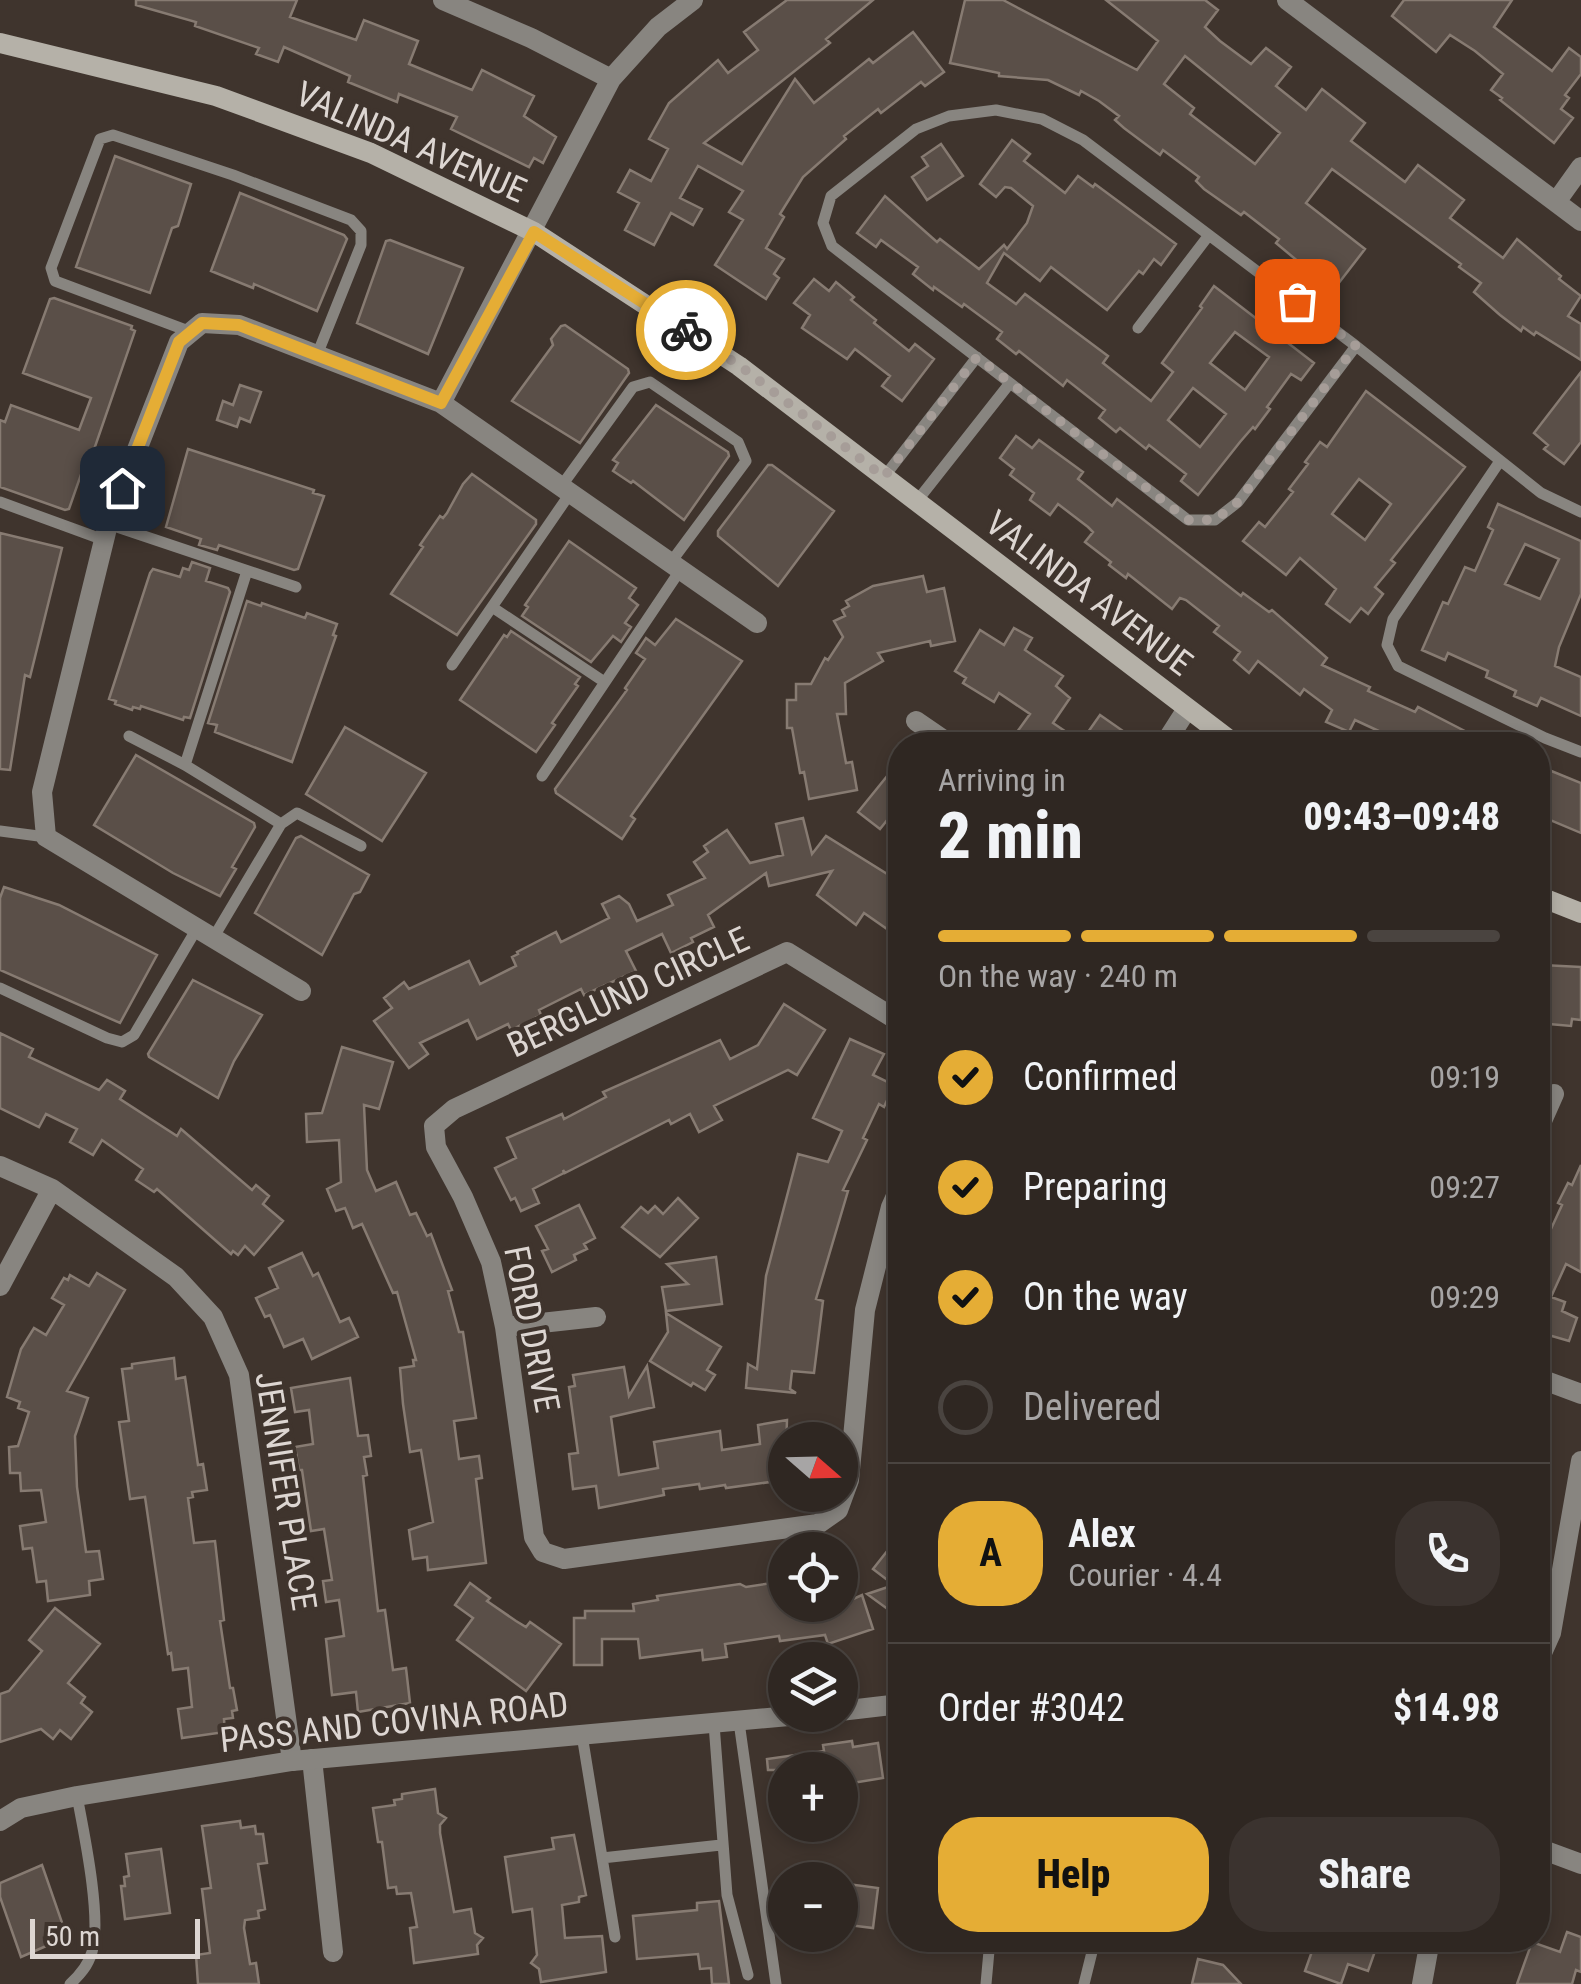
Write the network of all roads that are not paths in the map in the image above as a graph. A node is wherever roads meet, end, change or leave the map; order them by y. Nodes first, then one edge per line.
1 (444, 0) edge
2 (693, 0) edge
3 (1287, 0) edge
4 (0, 43) edge
5 (611, 79) junction
6 (1581, 167) edge
7 (1556, 202) junction
8 (1581, 221) edge
9 (534, 232) junction
10 (1209, 235) junction
11 (196, 328) junction
12 (1138, 328) dead end
13 (1356, 346) junction
14 (317, 355) junction
15 (977, 357) junction
16 (1010, 382) junction
17 (441, 403) junction
18 (1500, 461) junction
19 (884, 477) junction
20 (565, 492) junction
21 (0, 502) edge
22 (917, 502) junction
23 (1581, 512) edge
24 (106, 532) junction
25 (676, 565) junction
26 (248, 571) junction
27 (296, 587) dead end
28 (492, 608) junction
29 (757, 623) dead end
30 (452, 665) dead end
31 (603, 682) junction
32 (1187, 708) junction
33 (916, 721) dead end
34 (932, 732) edge
35 (1172, 732) edge
36 (1219, 732) edge
37 (1533, 732) edge
38 (129, 736) dead end
39 (1550, 740) edge
40 (1581, 752) edge
41 (184, 764) junction
42 (542, 776) dead end
43 (281, 824) junction
44 (0, 830) edge
45 (46, 838) junction
46 (360, 846) dead end
47 (1550, 901) edge
48 (1581, 913) edge
49 (204, 935) junction
50 (0, 988) edge
51 (301, 990) dead end
52 (888, 1015) edge
53 (1554, 1094) dead end
54 (1550, 1103) edge
55 (434, 1126) joint
56 (0, 1166) edge
57 (52, 1189) junction
58 (888, 1234) edge
59 (0, 1286) edge
60 (596, 1317) dead end
61 (506, 1327) junction
62 (1550, 1382) edge
63 (1581, 1394) edge
64 (1581, 1461) edge
65 (1550, 1635) edge
66 (888, 1705) edge
67 (858, 1708) edge
68 (768, 1719) edge
69 (740, 1722) junction
70 (714, 1724) junction
71 (582, 1735) junction
72 (302, 1760) junction
73 (77, 1796) junction
74 (0, 1821) edge
75 (721, 1846) junction
76 (1550, 1852) edge
77 (602, 1858) junction
78 (1581, 1864) edge
79 (615, 1937) dead end
80 (333, 1952) dead end
81 (989, 1952) edge
82 (1092, 1952) edge
83 (1428, 1952) edge
84 (748, 1974) dead end
85 (70, 1984) edge
86 (776, 1984) edge
87 (986, 1984) edge
88 (1084, 1984) edge
89 (1422, 1984) edge

1 - 5 street
2 - 5 street
3 - 7 street
4 - 9 main road, VALINDA AVENUE
5 - 9 street
6 - 7 street
7 - 8 street
9 - 17 street
9 - 19 main road, VALINDA AVENUE
10 - 12 lane
10 - 13 lane
10 - 15 lane
11 - 14 street
11 - 14 lane
11 - 24 street
13 - 16 lane
13 - 18 lane
14 - 17 street
15 - 16 lane
15 - 19 lane
16 - 22 lane
17 - 20 street
18 - 23 lane
18 - 37 lane
19 - 22 main road, VALINDA AVENUE
20 - 25 street
20 - 25 lane
20 - 28 lane
21 - 24 lane
22 - 32 main road, VALINDA AVENUE
24 - 26 lane
24 - 45 street
25 - 29 street
25 - 31 lane
26 - 27 lane
26 - 41 lane
28 - 30 lane
28 - 31 lane
31 - 42 lane
32 - 35 street
32 - 36 main road, VALINDA AVENUE
33 - 34 street
38 - 41 lane
39 - 40 lane
41 - 43 lane
43 - 46 lane
43 - 49 lane
44 - 45 lane
45 - 49 street
47 - 48 main road
49 - 50 lane
49 - 51 street
52 - 55 street, BERGLUND CIRCLE
53 - 54 street
55 - 61 street, FORD DRIVE
56 - 57 street, JENNIFER PLACE
57 - 59 street
57 - 72 street, JENNIFER PLACE
58 - 61 street, FORD DRIVE
60 - 61 street
62 - 63 street
64 - 65 street
66 - 67 street
68 - 69 street, PASS AND COVINA ROAD
69 - 70 street, PASS AND COVINA ROAD
69 - 86 lane
70 - 71 street, PASS AND COVINA ROAD
70 - 75 lane
71 - 72 street, PASS AND COVINA ROAD
71 - 77 lane
72 - 73 street, PASS AND COVINA ROAD
72 - 80 street, JENNIFER PLACE
73 - 74 street, PASS AND COVINA ROAD
73 - 85 lane
75 - 77 lane
75 - 84 lane
76 - 78 street
77 - 79 lane
81 - 87 lane
82 - 88 lane
83 - 89 street

